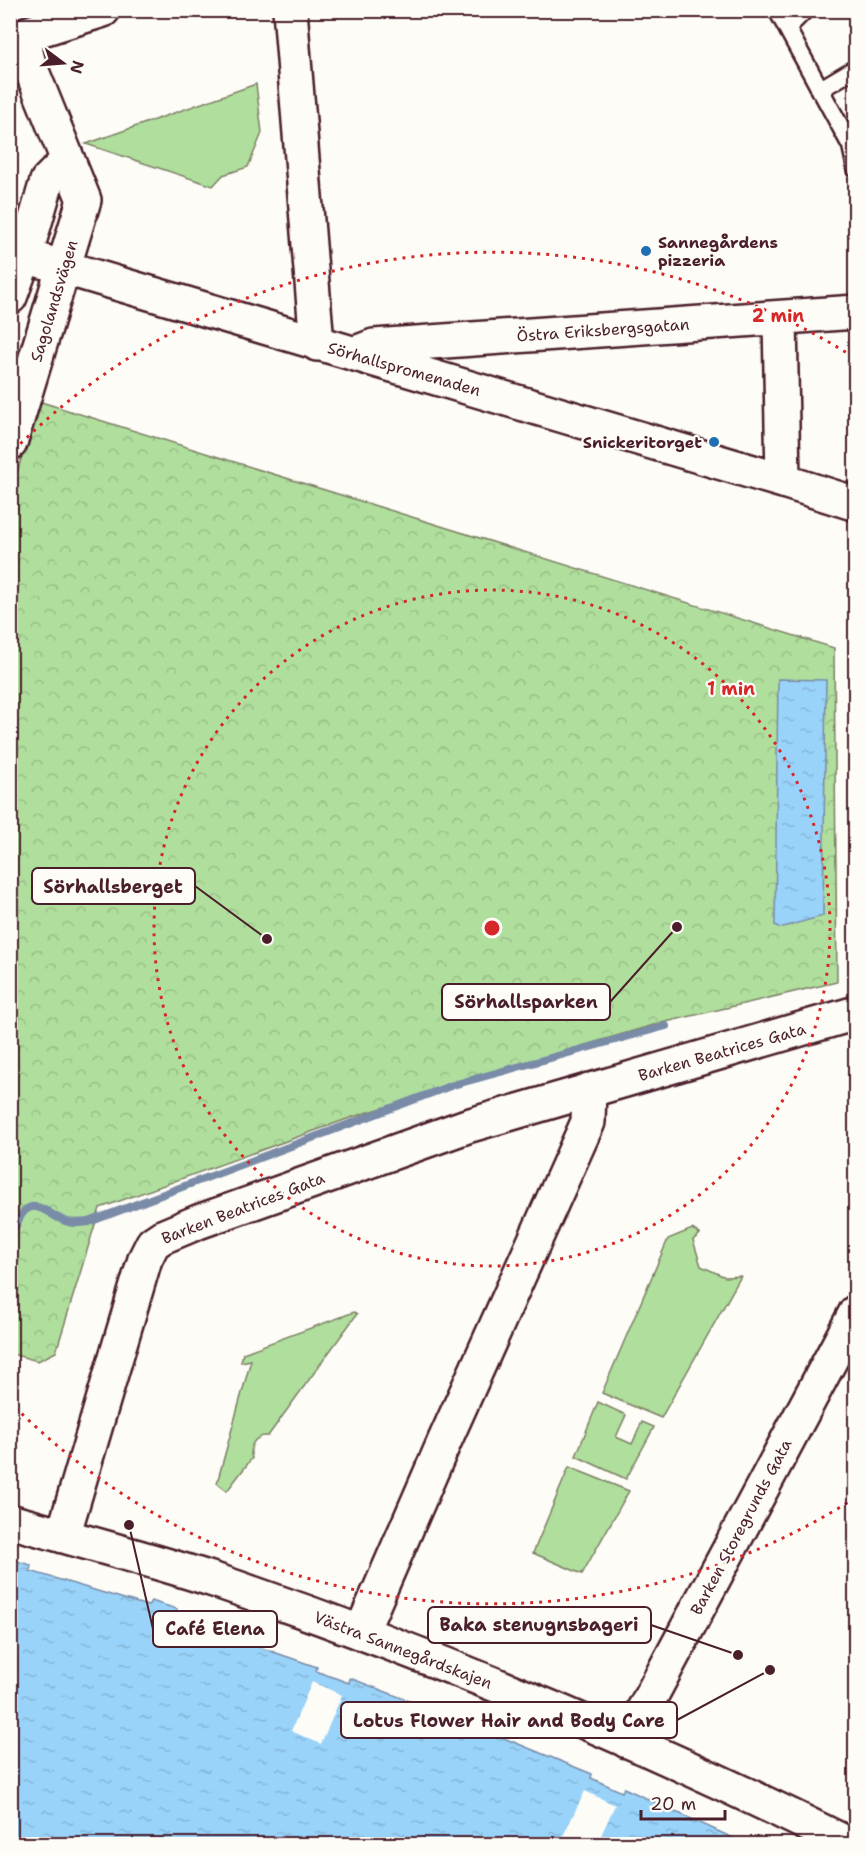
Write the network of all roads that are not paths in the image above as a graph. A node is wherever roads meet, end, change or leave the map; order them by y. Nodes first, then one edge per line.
1 (103, 10) edge
2 (290, 10) edge
3 (777, 10) edge
4 (805, 10) edge
5 (787, 28) junction
6 (16, 38) edge
7 (855, 68) edge
8 (819, 90) junction
9 (853, 146) edge
10 (68, 160) junction
11 (855, 169) edge
12 (64, 269) junction
13 (15, 279) edge
14 (855, 312) edge
15 (780, 318) junction
16 (317, 344) junction
17 (352, 355) junction
18 (10, 443) edge
19 (783, 481) junction
20 (855, 504) edge
21 (855, 1013) edge
22 (589, 1090) junction
23 (855, 1312) edge
24 (10, 1521) edge
25 (63, 1536) junction
26 (362, 1633) junction
27 (634, 1727) junction
28 (848, 1845) edge

1 - 6 street
2 - 16 street
3 - 5 lane
4 - 5 lane
5 - 8 lane
6 - 10 street, Sagolandsvägen
7 - 8 lane
8 - 9 lane
9 - 11 lane
10 - 12 street, Sagolandsvägen
10 - 13 street
12 - 13 street, Sörhallspromenaden
12 - 16 street, Sörhallspromenaden
12 - 18 street, Sagolandsvägen
14 - 15 street, Östra Eriksbergsgatan
15 - 17 street, Östra Eriksbergsgatan
15 - 19 street
16 - 17 street, Sörhallspromenaden
17 - 19 street, Sörhallspromenaden
19 - 20 street, Sörhallspromenaden
21 - 22 street, Barken Beatrices Gata
22 - 25 street, Barken Beatrices Gata
22 - 26 street
23 - 27 street, Barken Storegrunds Gata
24 - 25 street, Västra Sannegårdskajen
25 - 26 street, Västra Sannegårdskajen
26 - 27 street, Västra Sannegårdskajen
27 - 28 street, Västra Sannegårdskajen

